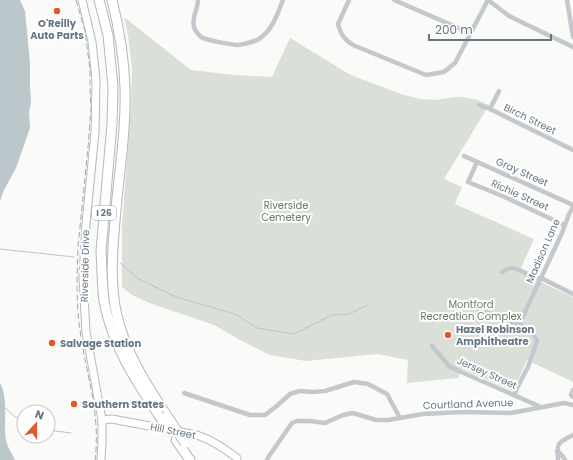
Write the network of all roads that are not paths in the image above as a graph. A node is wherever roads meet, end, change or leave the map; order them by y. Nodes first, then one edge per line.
1 (82, 0) edge
2 (100, 0) edge
3 (112, 0) edge
4 (198, 0) edge
5 (283, 0) edge
6 (349, 0) edge
7 (394, 0) edge
8 (488, 0) edge
9 (567, 0) edge
10 (470, 33) junction
11 (573, 37) edge
12 (573, 47) edge
13 (499, 91) dead end
14 (479, 104) dead end
15 (490, 109) junction
16 (573, 150) edge
17 (464, 156) dead end
18 (477, 162) junction
19 (573, 206) edge
20 (564, 225) junction
21 (502, 272) dead end
22 (541, 278) junction
23 (573, 294) edge
24 (477, 309) dead end
25 (519, 325) junction
26 (432, 346) dead end
27 (573, 390) edge
28 (184, 394) dead end
29 (514, 395) junction
30 (573, 397) edge
31 (573, 405) edge
32 (541, 407) junction
33 (162, 415) junction
34 (400, 418) junction
35 (102, 420) junction
36 (573, 435) edge
37 (557, 451) junction
38 (237, 458) dead end
39 (101, 460) edge
40 (190, 460) edge
41 (197, 460) edge
42 (267, 460) edge
43 (558, 460) edge
44 (565, 460) edge

1 - 35 main road, Riverside Drive
2 - 33 highway, I 26
3 - 33 highway, I 26
4 - 5 street
6 - 10 street
7 - 10 street
8 - 10 street
8 - 12 street
9 - 11 street
13 - 15 street
14 - 15 street, Birch Street
15 - 16 street, Birch Street
17 - 18 street, Gray Street
18 - 19 street, Gray Street
18 - 20 street, Richie Street
19 - 20 street, Madison Lane
20 - 22 street, Madison Lane
21 - 22 street
22 - 23 street
22 - 25 street, Madison Lane
24 - 25 street
25 - 29 street
26 - 29 street, Jersey Street
27 - 30 street
28 - 34 street
29 - 32 street, Jersey Street
31 - 32 street, Courtland Avenue
32 - 34 street, Courtland Avenue
33 - 40 highway, I 26, bridge
33 - 41 highway, I 26, bridge
34 - 42 street, Courtland Avenue
35 - 38 main road, Hill Street
35 - 39 main road, Riverside Drive
36 - 37 street
37 - 43 street
37 - 44 street

